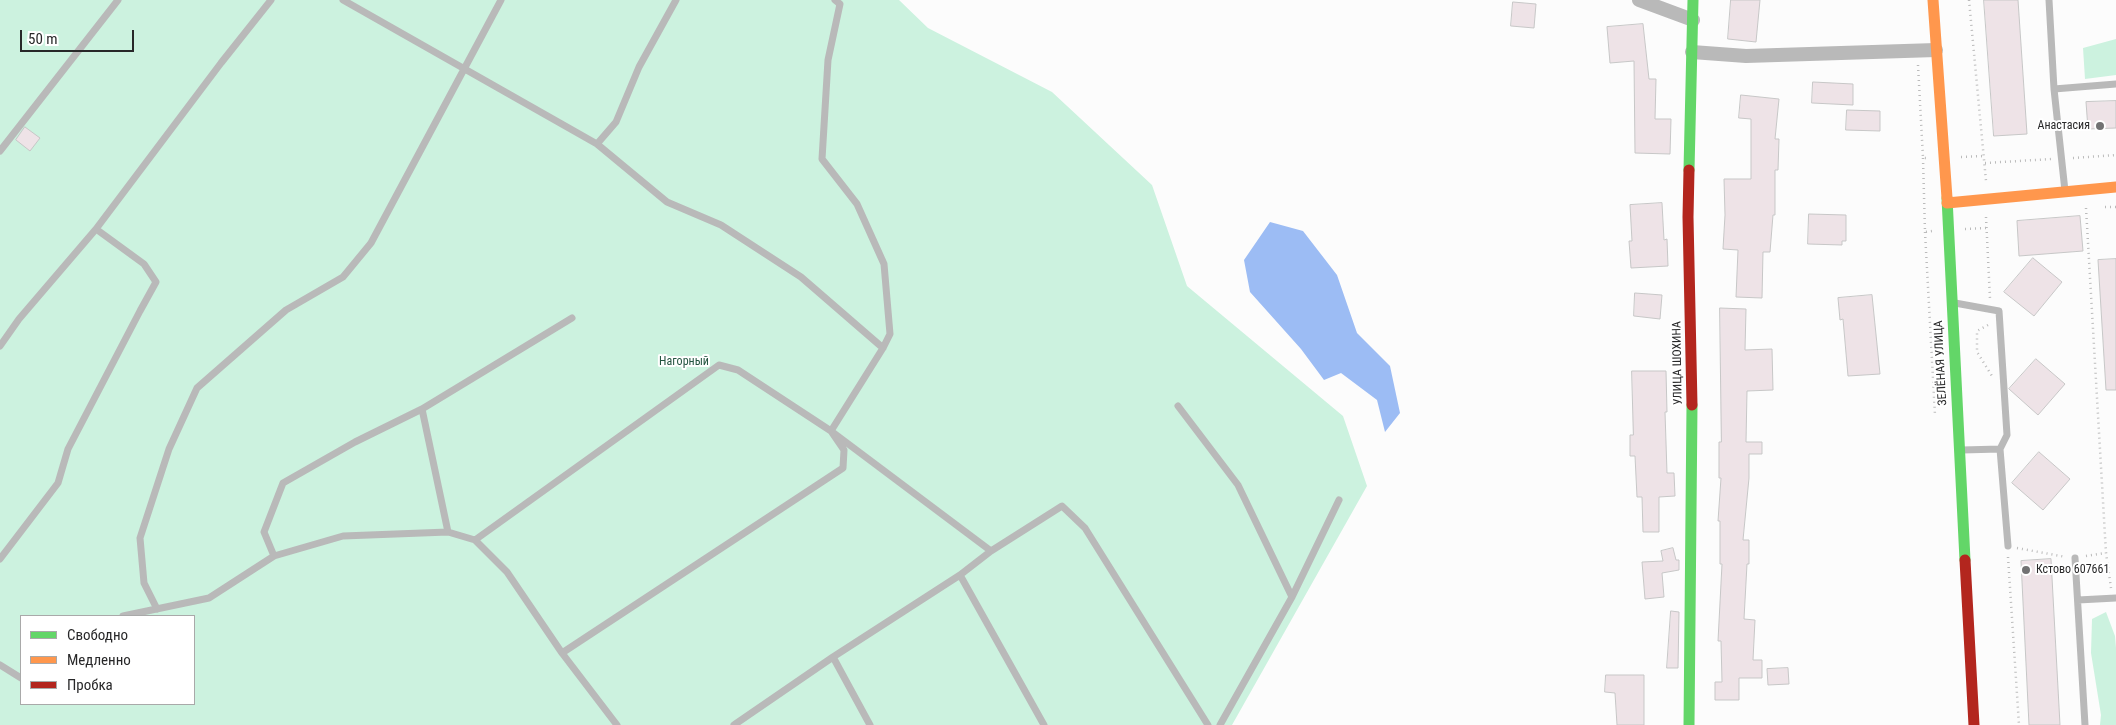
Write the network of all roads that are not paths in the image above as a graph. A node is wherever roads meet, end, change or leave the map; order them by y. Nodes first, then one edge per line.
1 (118, 0) edge
2 (272, 0) edge
3 (343, 0) edge
4 (501, 0) edge
5 (676, 0) edge
6 (835, 0) edge
7 (1639, 0) edge
8 (1693, 0) edge
9 (1933, 0) edge
10 (2049, 0) edge
11 (1693, 20) junction
12 (1936, 50) junction
13 (1692, 52) junction
14 (465, 68) junction
15 (2116, 84) edge
16 (2054, 89) junction
17 (597, 144) junction
18 (0, 152) edge
19 (2116, 187) edge
20 (2065, 191) junction
21 (1947, 203) junction
22 (96, 229) junction
23 (1952, 303) junction
24 (572, 318) dead end
25 (0, 346) edge
26 (884, 348) junction
27 (1178, 406) dead end
28 (422, 408) junction
29 (831, 431) junction
30 (2000, 449) junction
31 (1959, 450) junction
32 (1339, 500) dead end
33 (448, 532) junction
34 (475, 540) junction
35 (2008, 546) road end
36 (991, 551) junction
37 (274, 556) junction
38 (2075, 558) road end
39 (0, 559) edge
40 (960, 575) junction
41 (1292, 597) junction
42 (2114, 599) edge
43 (2078, 600) junction
44 (157, 609) junction
45 (128, 615) edge
46 (562, 653) junction
47 (833, 657) junction
48 (0, 665) edge
49 (20, 677) edge
50 (617, 725) edge
51 (734, 725) edge
52 (870, 725) edge
53 (1044, 725) edge
54 (1208, 725) edge
55 (1220, 725) edge
56 (1689, 725) edge
57 (1974, 725) edge
58 (2085, 725) edge

1 - 18 lane
2 - 22 lane
3 - 14 lane
4 - 14 lane
5 - 17 lane
6 - 26 lane
7 - 11 street
8 - 11 street, УЛИЦА ШОХИНА
9 - 12 street, ЗЕЛЁНАЯ УЛИЦА
10 - 16 lane
11 - 13 street, УЛИЦА ШОХИНА
12 - 13 street
12 - 21 street, ЗЕЛЁНАЯ УЛИЦА
13 - 56 street, УЛИЦА ШОХИНА
14 - 17 lane
14 - 44 lane
15 - 16 lane
16 - 20 lane
17 - 26 lane
19 - 20 street
20 - 21 street
21 - 23 street, ЗЕЛЁНАЯ УЛИЦА
22 - 25 lane
22 - 39 lane
23 - 30 lane
23 - 31 street, ЗЕЛЁНАЯ УЛИЦА
24 - 28 lane
26 - 29 lane
27 - 41 lane
28 - 33 lane
28 - 37 lane
29 - 34 lane
29 - 36 lane
29 - 46 lane
30 - 31 lane
30 - 35 lane
31 - 57 street, ЗЕЛЁНАЯ УЛИЦА
32 - 41 lane
33 - 34 lane
33 - 37 lane
34 - 46 lane
36 - 40 lane
36 - 54 lane
37 - 44 lane
38 - 43 lane
40 - 47 lane
40 - 53 lane
41 - 55 lane
42 - 43 lane
43 - 58 lane
44 - 45 lane
46 - 50 lane
47 - 51 lane
47 - 52 lane
48 - 49 lane

